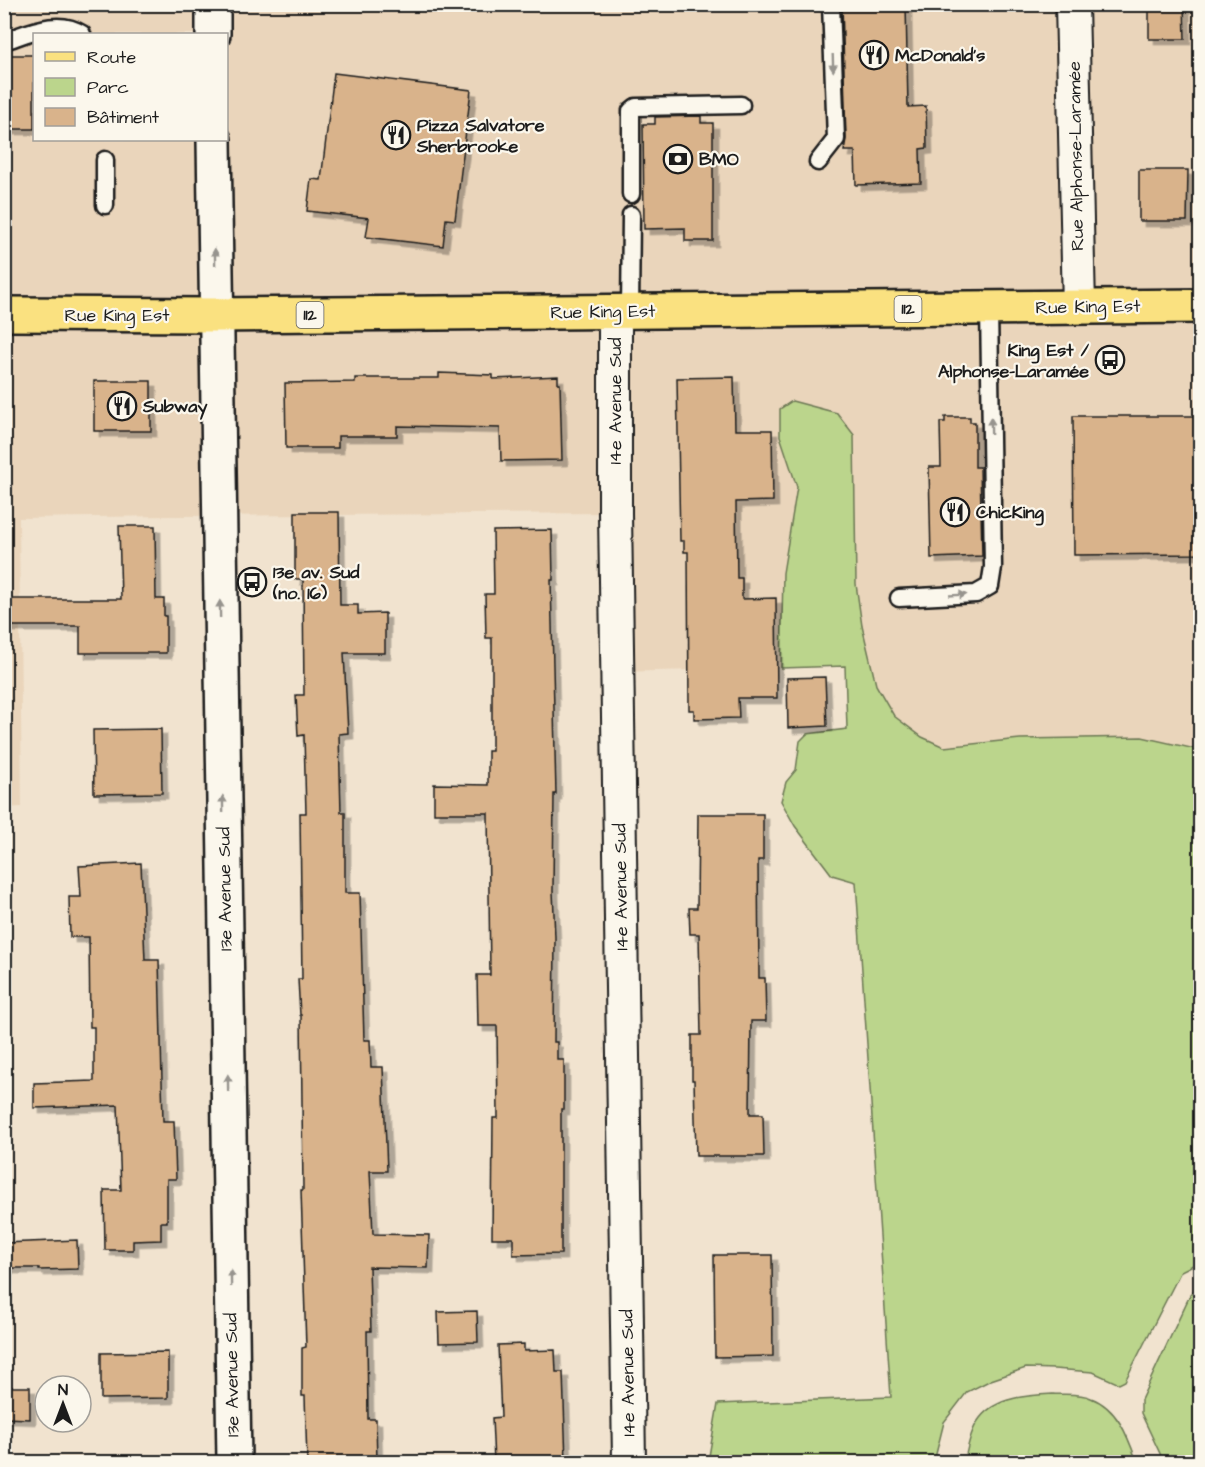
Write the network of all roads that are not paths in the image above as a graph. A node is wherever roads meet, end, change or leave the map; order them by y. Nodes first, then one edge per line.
1 (213, 4) edge
2 (831, 4) edge
3 (1072, 4) edge
4 (79, 33) edge
5 (213, 33) edge
6 (4, 41) edge
7 (741, 105) dead end
8 (214, 141) edge
9 (105, 160) dead end
10 (818, 162) dead end
11 (631, 194) dead end
12 (105, 205) dead end
13 (631, 215) dead end
14 (1200, 306) edge
15 (1079, 307) junction
16 (989, 308) junction
17 (623, 312) junction
18 (4, 314) edge
19 (215, 315) junction
20 (899, 598) dead end
21 (234, 1462) edge
22 (629, 1462) edge

1 - 5 main road
2 -> 10 lane
3 - 15 street, Rue Alphonse-Laramée
4 - 6 lane
7 - 11 lane
19 -> 8 main road, 13e Avenue Sud
9 - 12 lane
13 - 17 lane
14 - 15 main road, Rue King Est / 112
15 - 16 main road, Rue King Est / 112
16 - 17 main road, Rue King Est / 112
20 -> 16 lane
17 - 19 main road, Rue King Est / 112
17 - 22 street, 14e Avenue Sud
18 - 19 main road, Rue King Est / 112
21 -> 19 main road, 13e Avenue Sud

